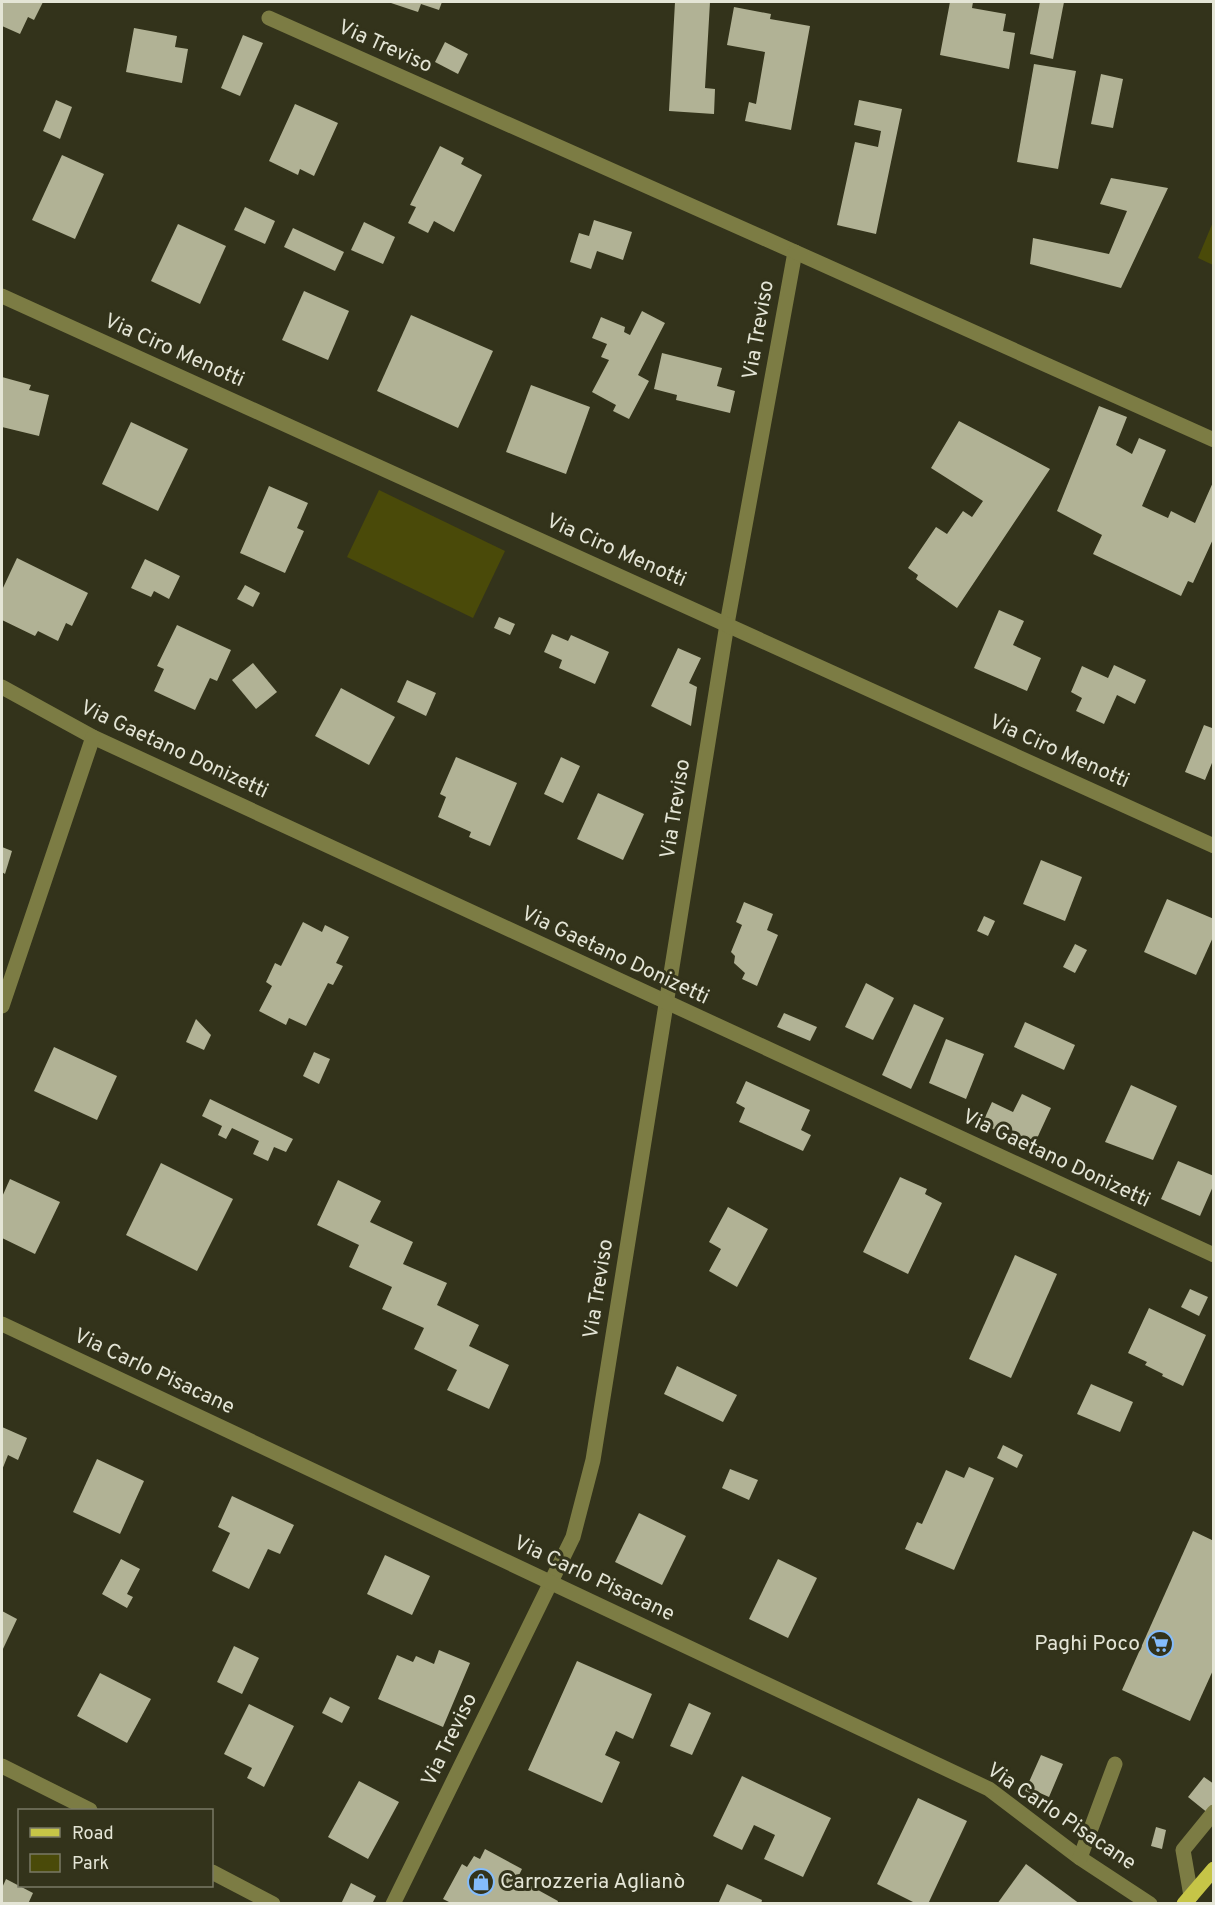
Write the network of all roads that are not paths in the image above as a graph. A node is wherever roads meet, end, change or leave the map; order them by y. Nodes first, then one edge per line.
1 (269, 18) dead end
2 (795, 252) junction
3 (2, 296) edge
4 (1214, 440) edge
5 (727, 624) junction
6 (2, 687) edge
7 (93, 736) junction
8 (1214, 846) edge
9 (666, 1002) junction
10 (2, 1006) edge
11 (1214, 1255) edge
12 (2, 1324) edge
13 (552, 1582) junction
14 (1115, 1764) dead end
15 (2, 1766) edge
16 (88, 1809) edge
17 (1214, 1812) edge
18 (1080, 1858) junction
19 (1214, 1869) edge
20 (213, 1873) edge
21 (1187, 1900) edge
22 (273, 1904) edge
23 (393, 1904) edge
24 (1150, 1904) edge

1 - 2 street, Via Treviso
2 - 4 street
2 - 5 street, Via Treviso
3 - 5 street, Via Ciro Menotti
5 - 8 street, Via Ciro Menotti
5 - 9 street, Via Treviso
6 - 7 street, Via Gaetano Donizetti
7 - 9 street, Via Gaetano Donizetti
7 - 10 street
9 - 11 street, Via Gaetano Donizetti
9 - 13 street, Via Treviso
12 - 13 street, Via Carlo Pisacane
13 - 18 street, Via Carlo Pisacane
13 - 23 street, Via Treviso
14 - 18 street
15 - 16 street
17 - 21 street
18 - 24 street, Via Carlo Pisacane
19 - 21 main road
20 - 22 street

